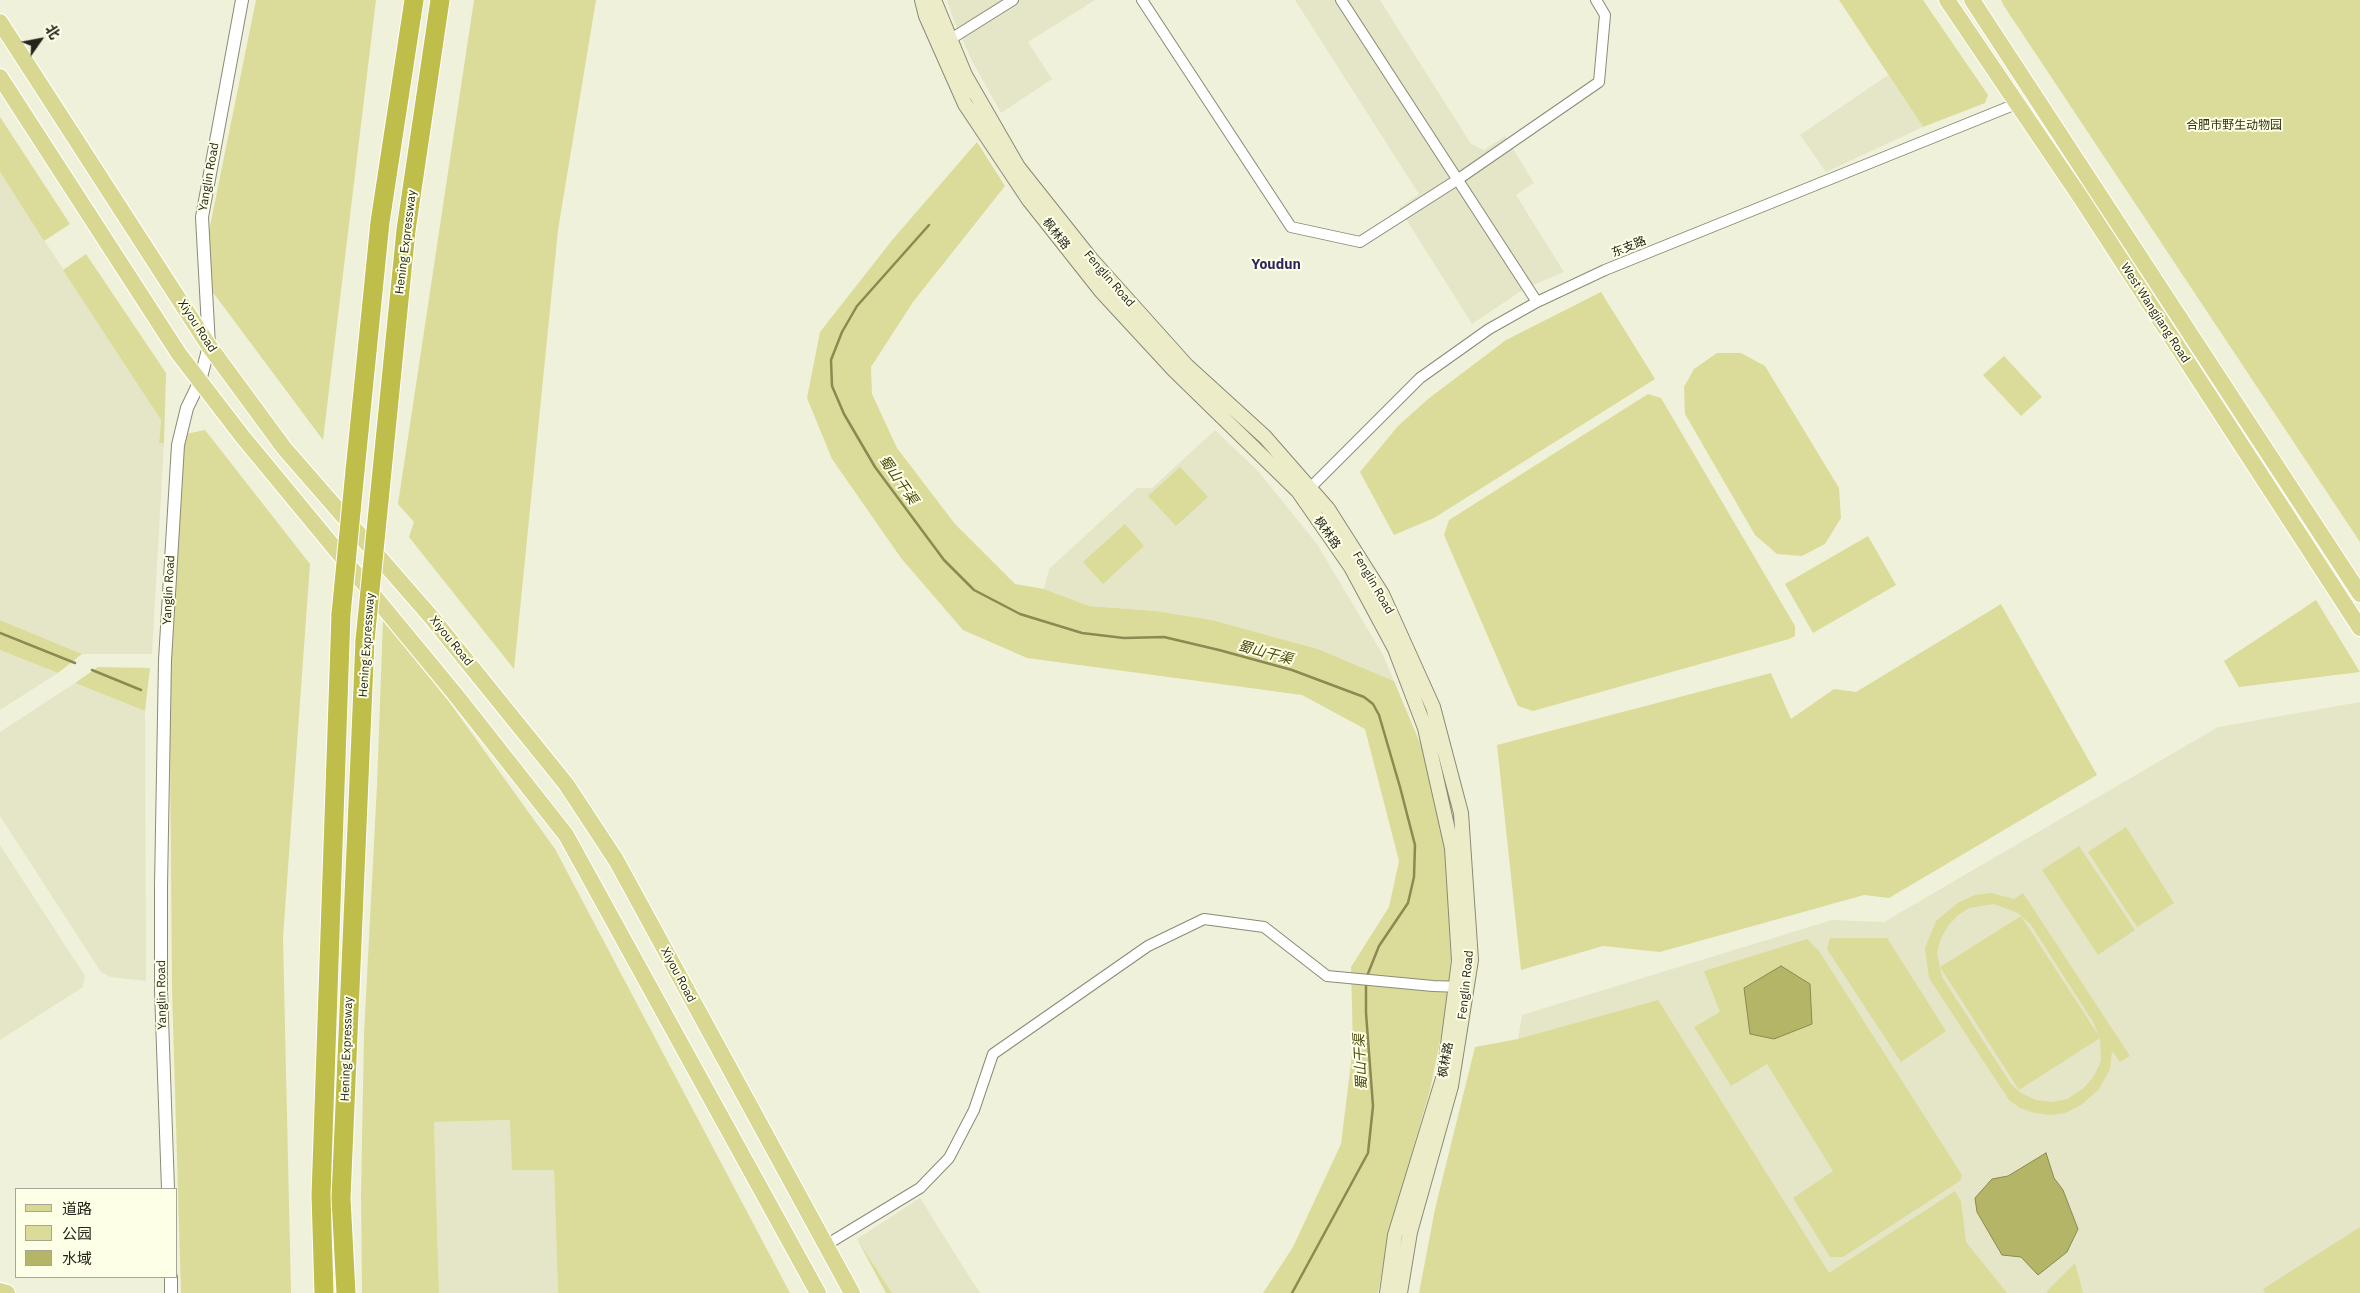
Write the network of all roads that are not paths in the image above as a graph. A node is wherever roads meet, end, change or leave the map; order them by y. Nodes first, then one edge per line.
1 (242, 0) edge
2 (414, 0) edge
3 (440, 0) edge
4 (922, 0) edge
5 (934, 0) edge
6 (1013, 0) edge
7 (1142, 0) edge
8 (1341, 0) edge
9 (1596, 0) edge
10 (1947, 0) edge
11 (1972, 0) edge
12 (0, 22) edge
13 (944, 43) junction
14 (0, 77) edge
15 (2016, 104) junction
16 (1457, 180) junction
17 (1537, 302) junction
18 (209, 346) junction
19 (200, 381) junction
20 (1305, 492) junction
21 (2360, 594) edge
22 (2360, 628) edge
23 (1462, 987) junction
24 (168, 1188) edge
25 (826, 1245) junction
26 (171, 1278) edge
27 (0, 1292) edge
28 (6, 1293) edge
29 (172, 1293) edge
30 (324, 1293) edge
31 (346, 1293) edge
32 (818, 1293) edge
33 (852, 1293) edge
34 (1387, 1293) edge
35 (1400, 1293) edge

1 - 18 street, Yanglin Road
2 - 30 highway, Hening Expressway, bridge
3 - 31 highway, Hening Expressway, bridge
4 - 13 main road, 枫林路
5 - 13 main road
6 - 13 street
7 - 16 street
8 - 16 street
9 - 16 street
10 - 15 main road, West Wangjiang Road
11 - 21 main road, West Wangjiang Road
12 - 18 main road, Xiyou Road
13 - 20 main road, 枫林路
14 - 19 main road
15 - 17 street, 东支路
15 - 22 main road, West Wangjiang Road
16 - 17 street
17 - 20 street, 东支路
18 - 19 street, Yanglin Road
18 - 25 main road, Xiyou Road
19 - 24 street, Yanglin Road
19 - 32 main road
20 - 23 main road, 枫林路
23 - 25 street
23 - 34 main road, 枫林路
23 - 35 main road, Fenglin Road
25 - 33 main road, Xiyou Road
26 - 29 street
27 - 28 main road

